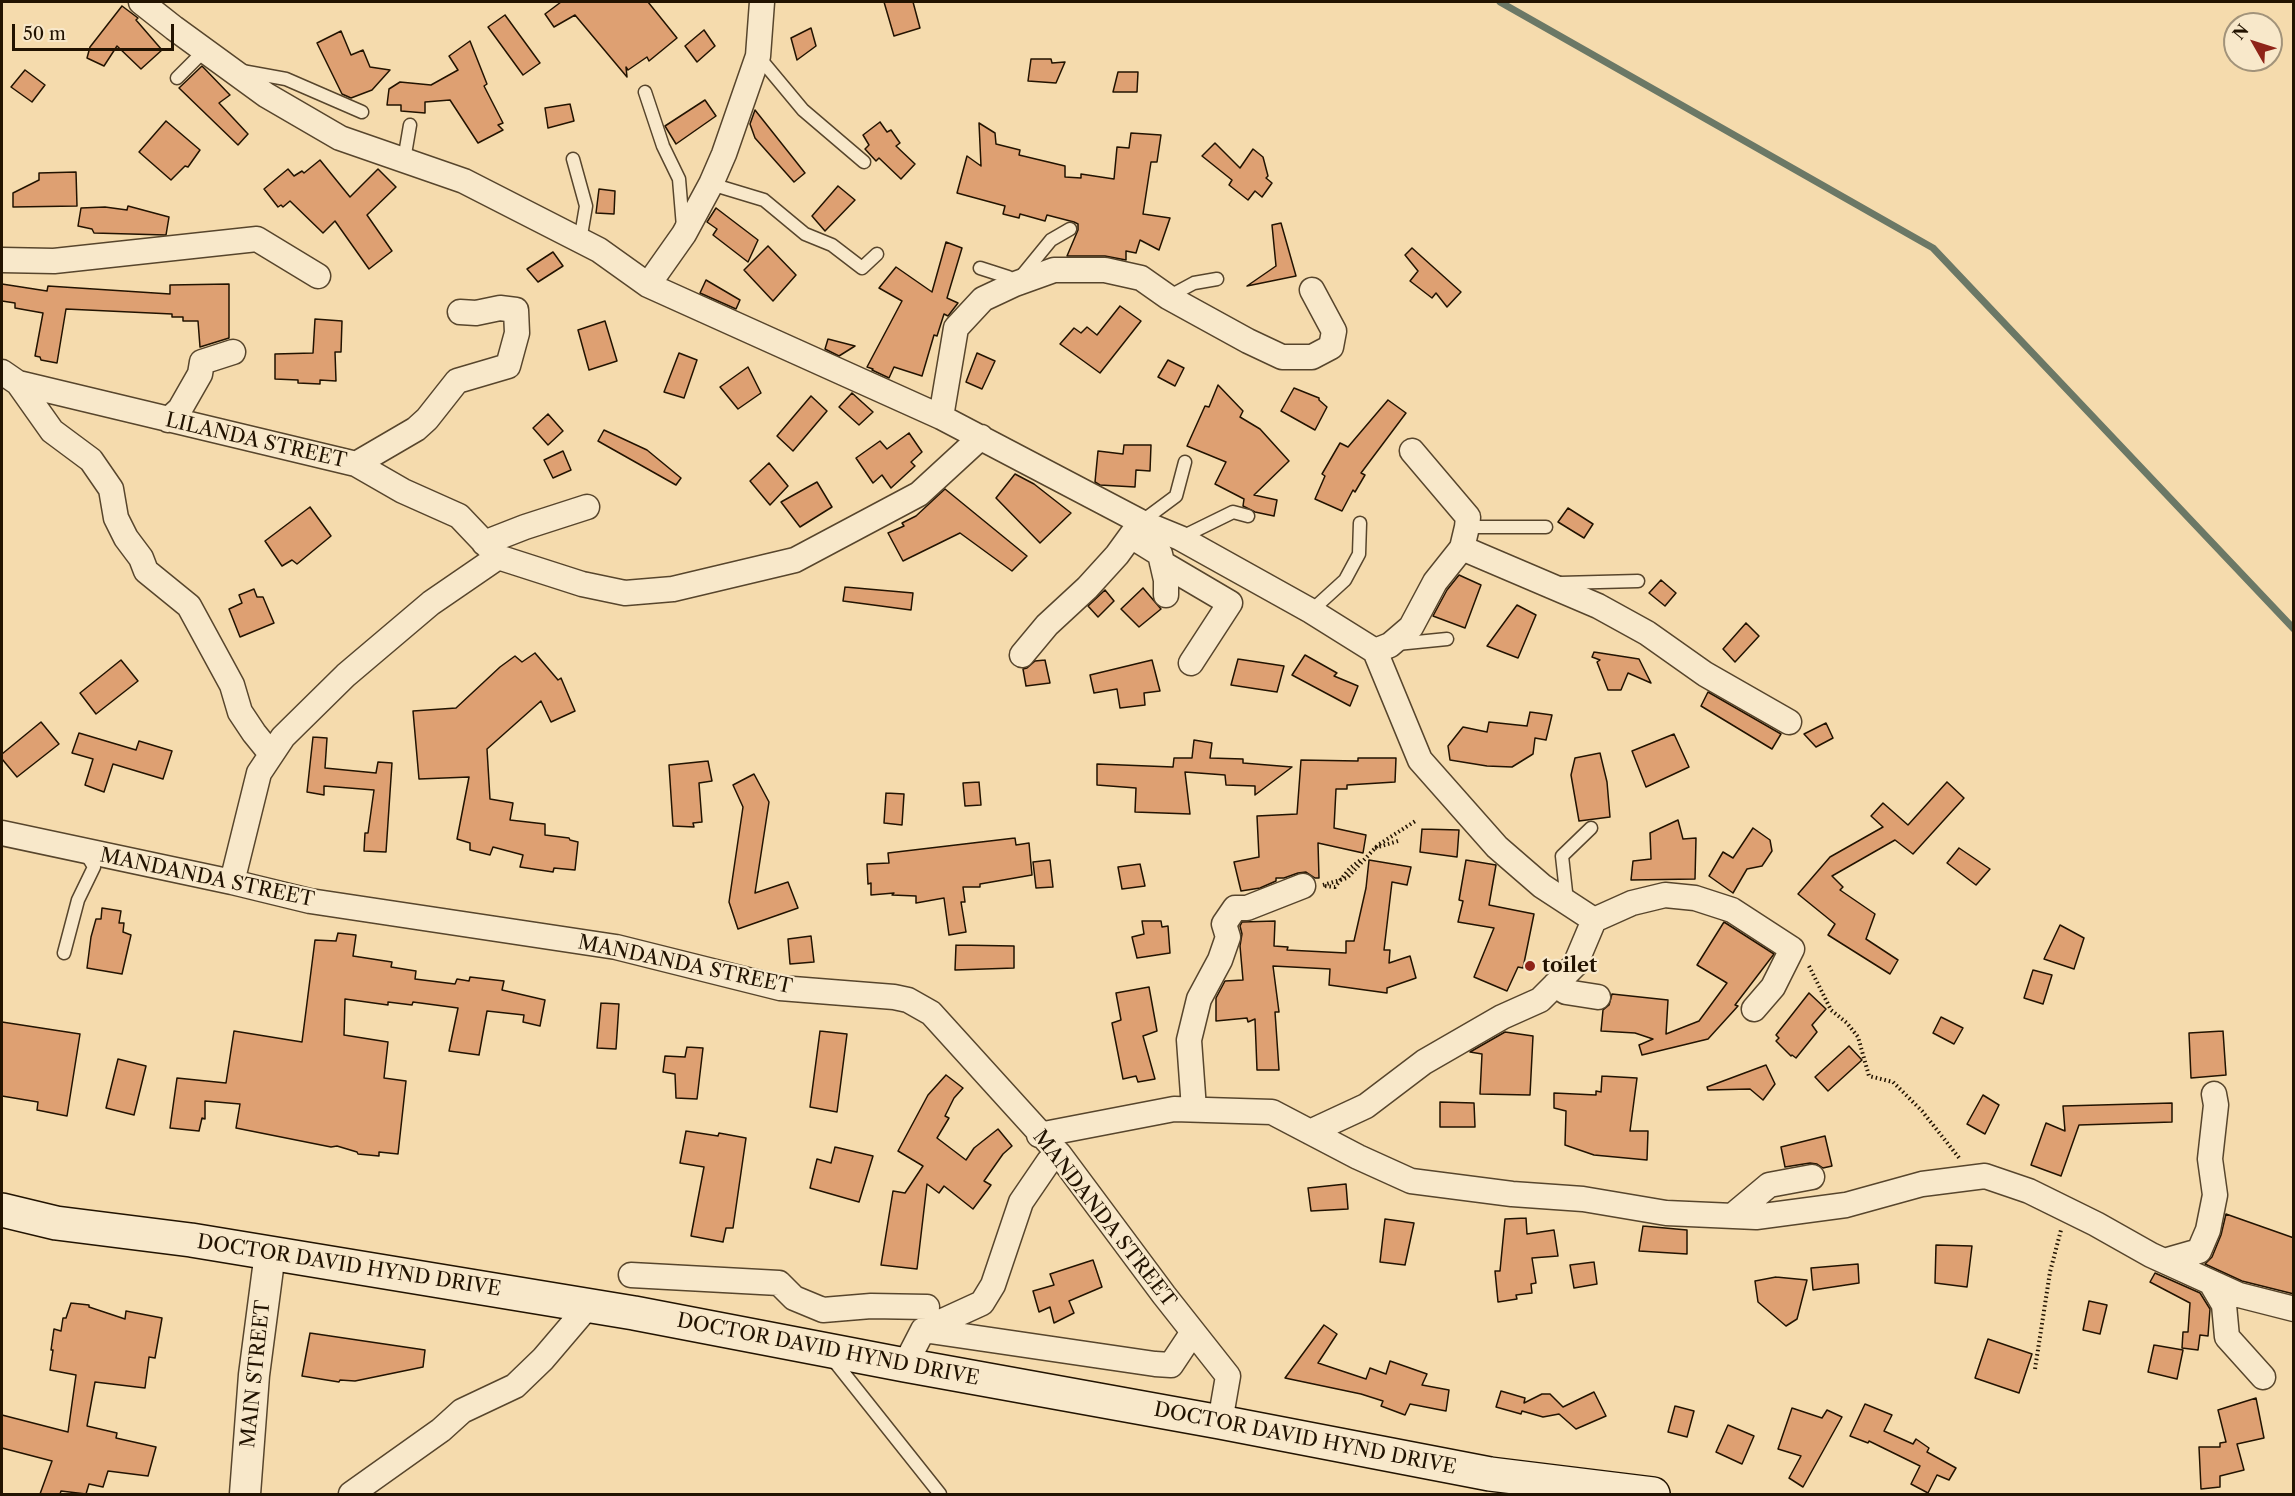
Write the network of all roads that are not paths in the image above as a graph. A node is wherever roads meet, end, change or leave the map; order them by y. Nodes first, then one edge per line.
1 (141, 2) edge
2 (762, 2) edge
3 (204, 50) junction
4 (758, 56) junction
5 (231, 70) junction
6 (177, 78) dead end
7 (645, 92) dead end
8 (362, 112) dead end
9 (410, 125) dead end
10 (573, 159) dead end
11 (404, 160) junction
12 (864, 162) dead end
13 (711, 184) junction
14 (1070, 229) dead end
15 (684, 234) junction
16 (580, 241) junction
17 (877, 254) dead end
18 (2, 260) edge
19 (980, 268) dead end
20 (318, 276) dead end
21 (1217, 279) dead end
22 (1015, 284) junction
23 (648, 285) junction
24 (1312, 290) dead end
25 (1168, 297) junction
26 (459, 312) dead end
27 (233, 352) dead end
28 (10, 378) edge
29 (941, 417) junction
30 (168, 420) junction
31 (981, 437) junction
32 (1412, 452) dead end
33 (1185, 462) dead end
34 (356, 464) junction
35 (587, 507) dead end
36 (1248, 516) dead end
37 (1360, 523) dead end
38 (1546, 526) dead end
39 (1136, 529) junction
40 (1465, 537) junction
41 (1180, 538) junction
42 (491, 550) junction
43 (1162, 563) junction
44 (1638, 581) dead end
45 (1544, 584) junction
46 (1166, 595) dead end
47 (1311, 611) junction
48 (1447, 639) dead end
49 (1383, 648) junction
50 (1022, 655) dead end
51 (1191, 663) dead end
52 (1789, 722) dead end
53 (271, 754) junction
54 (1591, 828) dead end
55 (2, 832) edge
56 (84, 851) junction
57 (232, 882) junction
58 (1309, 887) road end
59 (1567, 902) junction
60 (1594, 920) junction
61 (64, 953) dead end
62 (1555, 985) junction
63 (1598, 997) dead end
64 (1754, 1009) dead end
65 (2214, 1094) dead end
66 (1194, 1109) junction
67 (1310, 1132) junction
68 (1039, 1135) junction
69 (1059, 1154) junction
70 (1812, 1177) dead end
71 (2, 1210) edge
72 (1732, 1216) junction
73 (270, 1253) junction
74 (2164, 1261) junction
75 (631, 1275) dead end
76 (2211, 1282) junction
77 (589, 1305) junction
78 (2294, 1309) edge
79 (925, 1319) junction
80 (1192, 1332) junction
81 (824, 1349) junction
82 (905, 1365) junction
83 (2263, 1377) dead end
84 (1220, 1422) junction
85 (245, 1494) edge
86 (351, 1494) edge
87 (940, 1494) edge
88 (1653, 1494) edge

1 - 3 street
2 - 4 street
3 - 5 street
3 - 6 lane
4 - 12 lane
4 - 13 street
5 - 8 lane
5 - 11 street
7 - 15 lane
9 - 11 lane
10 - 16 lane
11 - 16 street
13 - 15 street
13 - 17 lane
14 - 22 lane
15 - 23 street
16 - 23 street
18 - 20 street
19 - 22 lane
21 - 25 lane
22 - 25 street
22 - 29 street
23 - 29 street
24 - 25 street
26 - 34 street
27 - 30 street
28 - 30 street, LILANDA STREET
28 - 53 street
29 - 31 street
30 - 34 street, LILANDA STREET
31 - 39 street
31 - 42 street, LILANDA STREET
32 - 40 street
33 - 39 lane
34 - 42 street, LILANDA STREET
35 - 42 street
36 - 41 lane
37 - 47 lane
38 - 40 lane
39 - 41 street
39 - 43 street
39 - 50 street
40 - 45 street
40 - 49 street
41 - 47 street
42 - 53 street
43 - 46 street
43 - 51 street
44 - 45 lane
45 - 52 street
47 - 49 street
48 - 49 lane
49 - 59 street
53 - 57 street
54 - 59 lane
55 - 56 street, MANDANDA STREET
56 - 57 street, MANDANDA STREET
56 - 61 lane
57 - 68 street, MANDANDA STREET
58 - 66 street
59 - 60 street
60 - 62 street
60 - 64 street
62 - 63 street
62 - 67 street
65 - 74 street
66 - 67 street
66 - 68 street
67 - 72 street
68 - 69 street, MANDANDA STREET
69 - 79 street
69 - 80 street, MANDANDA STREET
70 - 72 street
71 - 73 main road, DOCTOR DAVID HYND DRIVE
72 - 74 street
73 - 77 main road, DOCTOR DAVID HYND DRIVE
73 - 85 street, MAIN STREET
74 - 76 street
75 - 79 street
76 - 78 street
76 - 83 street
77 - 81 main road, DOCTOR DAVID HYND DRIVE
77 - 86 street
79 - 80 street
79 - 82 street
80 - 84 street, MANDANDA STREET
81 - 82 main road, DOCTOR DAVID HYND DRIVE
81 - 87 lane
82 - 84 main road, DOCTOR DAVID HYND DRIVE
84 - 88 main road, DOCTOR DAVID HYND DRIVE

